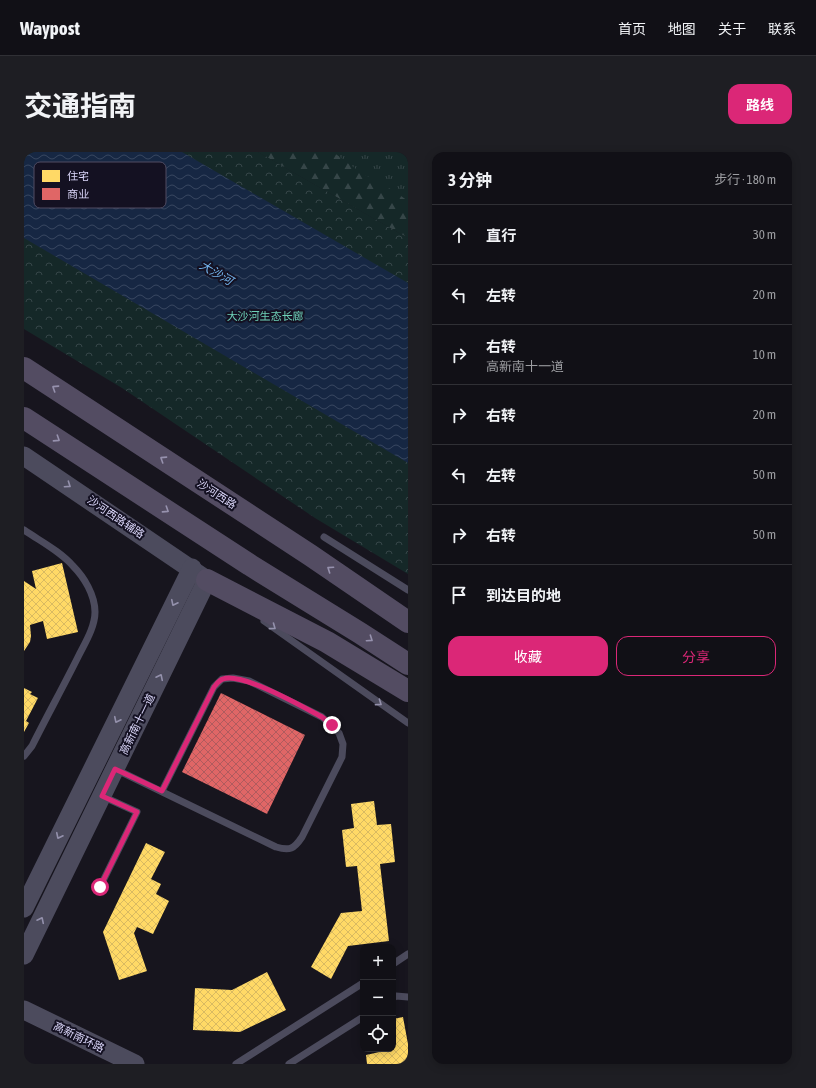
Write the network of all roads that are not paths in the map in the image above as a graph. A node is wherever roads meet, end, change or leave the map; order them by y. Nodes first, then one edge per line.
1 (24, 368) edge
2 (24, 418) edge
3 (24, 456) edge
4 (24, 530) edge
5 (324, 536) dead end
6 (250, 564) junction
7 (200, 574) junction
8 (363, 590) junction
9 (408, 590) edge
10 (408, 614) edge
11 (408, 622) edge
12 (408, 664) edge
13 (408, 690) edge
14 (408, 723) edge
15 (24, 756) edge
16 (115, 769) junction
17 (162, 791) junction
18 (102, 796) junction
19 (100, 887) dead end
20 (24, 908) edge
21 (408, 954) edge
22 (24, 955) edge
23 (396, 962) edge
24 (360, 985) edge
25 (396, 996) edge
26 (408, 997) edge
27 (24, 1010) edge
28 (360, 1019) edge
29 (135, 1064) edge
30 (236, 1064) edge
31 (289, 1064) edge

8 -> 1 main road, 沙河西路
2 -> 6 main road
3 -> 7 street, 沙河西路辅路
4 - 15 lane
5 - 9 lane
6 -> 12 main road
6 - 13 main road
7 - 13 main road
7 -> 14 lane
16 -> 7 street, 高新南十一道
7 -> 20 street, 高新南十一道
8 - 10 main road
8 - 11 main road, 沙河西路
16 - 17 lane
16 - 18 street, 高新南十一道
17 - 17 lane
18 - 19 lane
22 -> 18 street, 高新南十一道
21 - 23 lane
24 - 30 lane
25 - 26 lane
27 - 29 street, 高新南环路
28 - 31 lane

